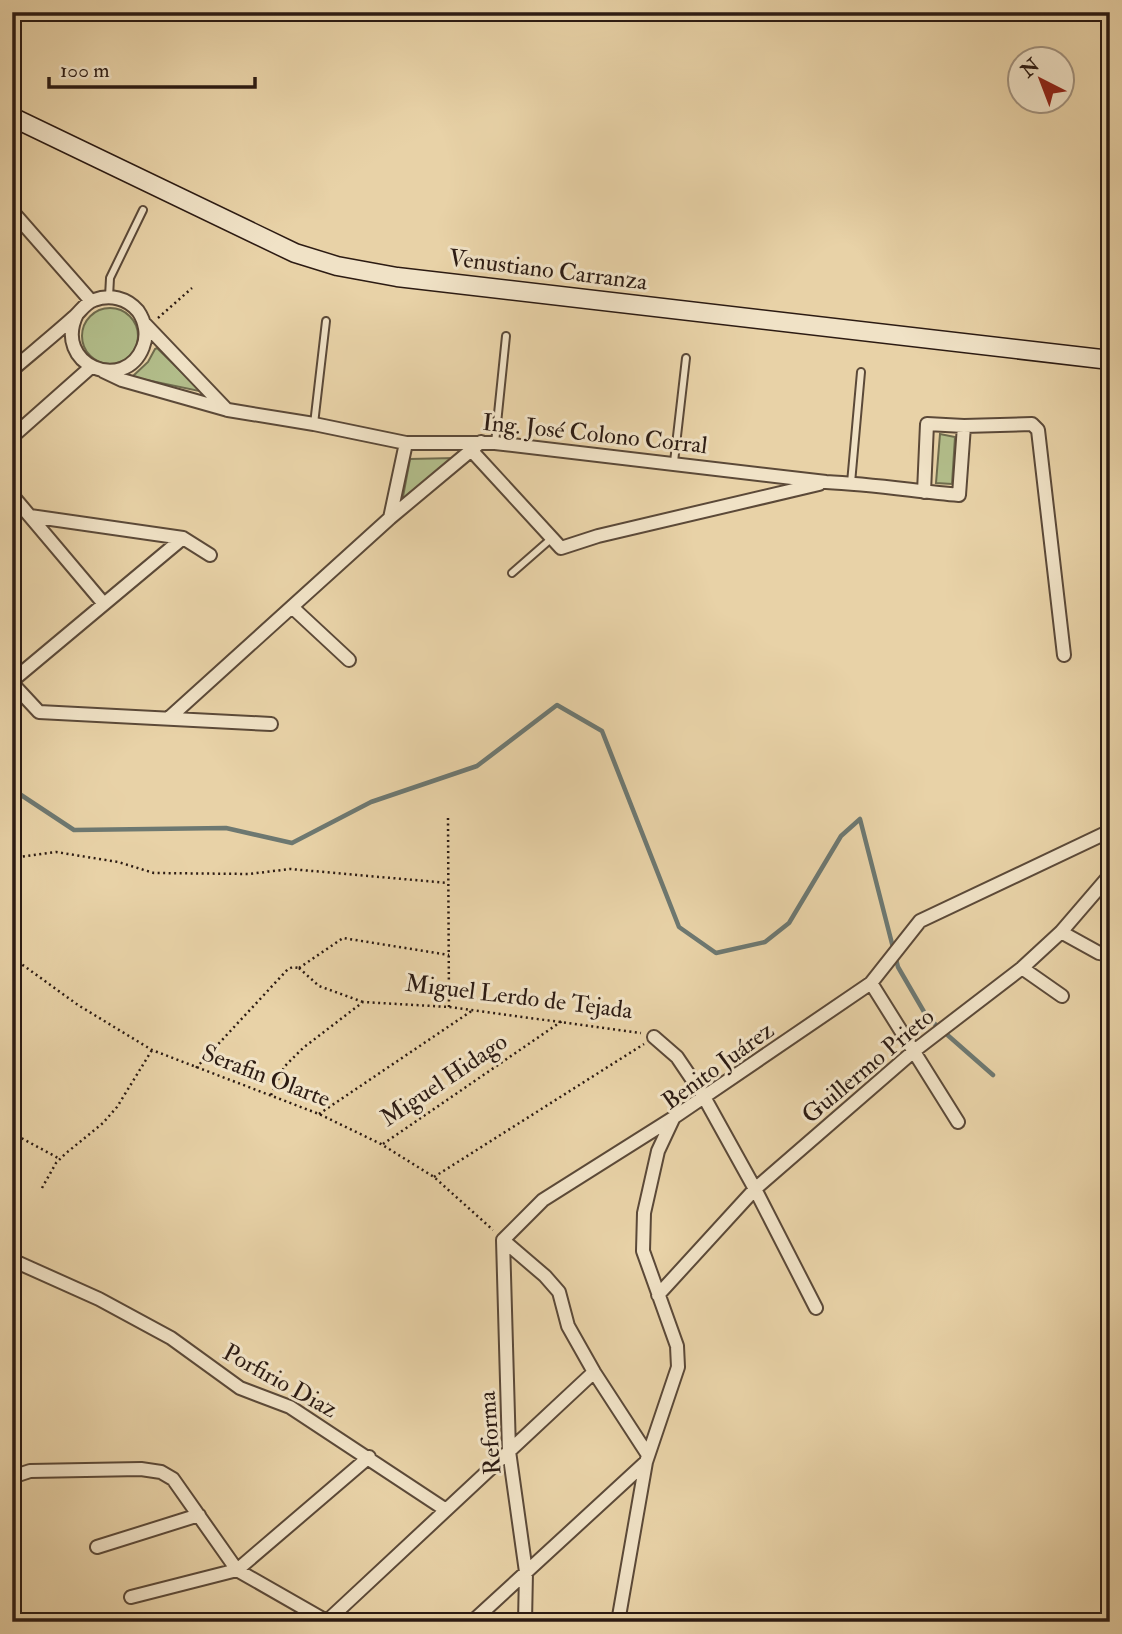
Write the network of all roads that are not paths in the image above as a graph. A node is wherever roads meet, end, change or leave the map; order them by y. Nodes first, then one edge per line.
1 (12, 117) edge
2 (143, 210) dead end
3 (12, 211) edge
4 (109, 297) junction
5 (90, 301) junction
6 (77, 314) junction
7 (326, 321) dead end
8 (146, 325) junction
9 (506, 336) dead end
10 (686, 358) dead end
11 (1110, 360) edge
12 (97, 369) junction
13 (12, 370) edge
14 (861, 372) dead end
15 (228, 410) junction
16 (314, 424) junction
17 (964, 426) junction
18 (12, 437) edge
19 (406, 443) junction
20 (482, 445) junction
21 (674, 463) junction
22 (826, 482) junction
23 (851, 483) junction
24 (924, 492) junction
25 (12, 495) edge
26 (30, 516) junction
27 (390, 518) junction
28 (183, 538) junction
29 (552, 538) junction
30 (209, 555) dead end
31 (512, 573) dead end
32 (104, 604) junction
33 (292, 607) junction
34 (1064, 655) dead end
35 (349, 660) dead end
36 (12, 682) edge
37 (169, 718) junction
38 (271, 724) dead end
39 (1110, 831) edge
40 (1110, 875) edge
41 (1061, 932) junction
42 (1110, 955) edge
43 (1022, 968) junction
44 (871, 983) junction
45 (1062, 996) dead end
46 (654, 1037) road end
47 (914, 1051) junction
48 (704, 1097) junction
49 (673, 1118) junction
50 (958, 1122) dead end
51 (755, 1189) junction
52 (503, 1240) junction
53 (12, 1260) edge
54 (658, 1295) junction
55 (816, 1308) dead end
56 (594, 1372) junction
57 (509, 1451) junction
58 (369, 1457) junction
59 (647, 1458) junction
60 (12, 1477) edge
61 (446, 1510) junction
62 (200, 1515) junction
63 (97, 1547) dead end
64 (237, 1570) junction
65 (526, 1572) junction
66 (131, 1597) dead end
67 (327, 1621) edge
68 (472, 1622) edge
69 (525, 1622) edge
70 (618, 1622) edge

1 - 11 main road, Venustiano Carranza
2 - 4 lane
3 - 5 street
4 - 5 street
4 - 8 street
5 - 6 street
6 - 12 street
6 - 13 street
7 - 16 lane
8 - 12 street
8 - 15 street
9 - 20 lane
10 - 21 lane
12 - 15 street, Ing. José Colono Corral
12 - 18 street
14 - 23 lane
15 - 16 street, Ing. José Colono Corral
16 - 19 street, Ing. José Colono Corral
17 - 24 street, Ing. José Colono Corral
17 - 24 street
17 - 34 street
19 - 20 street, Ing. José Colono Corral
19 - 27 street
20 - 21 street, Ing. José Colono Corral
20 - 27 street
20 - 29 street
21 - 22 street, Ing. José Colono Corral
22 - 23 street, Ing. José Colono Corral
22 - 29 street
23 - 24 street, Ing. José Colono Corral
25 - 26 street
26 - 28 street
26 - 32 street
27 - 33 street
28 - 30 street
28 - 32 street
29 - 31 lane
32 - 36 street
33 - 35 street
33 - 37 street
36 - 37 street
37 - 38 street
39 - 44 street, Benito Juárez
40 - 41 street, Guillermo Prieto
41 - 42 street
41 - 43 street, Guillermo Prieto
43 - 45 street
43 - 47 street, Guillermo Prieto
44 - 47 street
44 - 48 street, Benito Juárez
46 - 48 street, Miguel Lerdo de Tejada
47 - 50 street
47 - 51 street, Guillermo Prieto
48 - 49 street, Benito Juárez
48 - 51 street, Miguel Lerdo de Tejada
49 - 52 street
49 - 54 street, Benito Juárez
51 - 54 street, Guillermo Prieto
51 - 55 street, Miguel Lerdo de Tejada
52 - 56 street
52 - 57 street, Reforma
53 - 58 street, Porfirio Diaz
54 - 59 street, Benito Juárez
56 - 57 street
56 - 59 street
57 - 61 street
57 - 65 street, Reforma
58 - 61 street, Porfirio Diaz
58 - 64 street
59 - 65 street
59 - 70 street, Benito Juárez
60 - 62 street
61 - 67 street
62 - 63 street
62 - 64 street
64 - 66 street
64 - 67 street
65 - 68 street
65 - 69 street, Reforma

